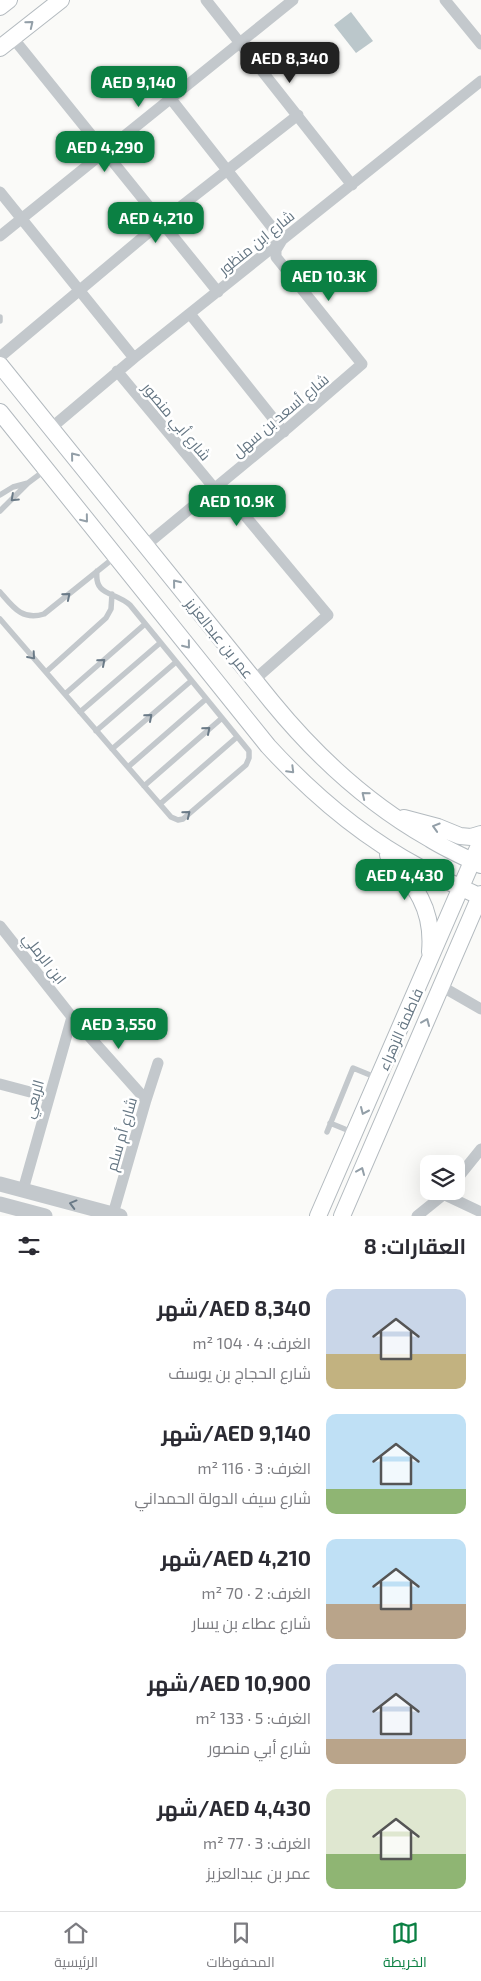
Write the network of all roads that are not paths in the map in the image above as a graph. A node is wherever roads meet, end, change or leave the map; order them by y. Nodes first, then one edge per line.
1 (9, 0) edge
2 (61, 0) edge
3 (206, 0) edge
4 (293, 0) edge
5 (445, 0) edge
6 (0, 8) edge
7 (13, 38) junction
8 (241, 42) junction
9 (481, 44) edge
10 (0, 48) edge
11 (481, 82) edge
12 (172, 99) junction
13 (298, 115) junction
14 (105, 152) junction
15 (228, 169) junction
16 (352, 185) junction
17 (0, 192) edge
18 (21, 219) junction
19 (161, 222) junction
20 (0, 236) edge
21 (282, 240) junction
22 (78, 290) junction
23 (218, 292) junction
24 (190, 314) junction
25 (0, 357) edge
26 (134, 358) junction
27 (0, 365) edge
28 (117, 371) junction
29 (0, 412) edge
30 (51, 428) junction
31 (284, 432) junction
32 (45, 469) junction
33 (28, 483) junction
34 (215, 490) junction
35 (0, 495) edge
36 (0, 511) edge
37 (146, 545) junction
38 (115, 556) junction
39 (97, 571) junction
40 (0, 592) edge
41 (112, 594) junction
42 (0, 619) edge
43 (145, 624) junction
44 (160, 643) junction
45 (176, 662) junction
46 (46, 672) junction
47 (191, 680) junction
48 (254, 680) junction
49 (65, 694) junction
50 (206, 699) junction
51 (80, 712) junction
52 (222, 718) junction
53 (96, 730) junction
54 (237, 737) junction
55 (112, 749) junction
56 (128, 767) junction
57 (144, 786) junction
58 (160, 804) junction
59 (391, 815) junction
60 (481, 834) edge
61 (481, 841) edge
62 (379, 843) junction
63 (477, 863) edge
64 (462, 888) junction
65 (481, 896) edge
66 (481, 925) edge
67 (0, 926) edge
68 (465, 931) junction
69 (429, 962) junction
70 (442, 986) junction
71 (481, 1009) edge
72 (72, 1017) junction
73 (158, 1063) dead end
74 (378, 1079) junction
75 (0, 1084) edge
76 (49, 1097) junction
77 (146, 1100) junction
78 (330, 1123) junction
79 (327, 1132) dead end
80 (355, 1133) junction
81 (481, 1149) edge
82 (465, 1169) edge
83 (0, 1184) edge
84 (23, 1190) junction
85 (437, 1200) edge
86 (459, 1200) edge
87 (0, 1204) edge
88 (481, 1212) edge
89 (116, 1215) edge
90 (45, 1216) edge
91 (318, 1216) edge
92 (342, 1216) edge
93 (417, 1216) edge

1 - 6 main road
7 -> 2 main road
3 - 8 street
4 - 8 street
5 - 9 street
7 - 10 main road
7 - 14 street
8 - 12 street
8 - 13 street
11 - 16 street, شارع ابن منظور
12 - 14 street
12 - 15 street
13 - 15 street
13 - 16 street
14 - 18 street
14 - 19 street
15 - 19 street
15 - 21 street
16 - 21 street, شارع ابن منظور
17 - 18 street
18 - 20 street
18 - 22 street
19 - 22 street
19 - 23 street
21 - 23 street, شارع ابن منظور
21 - 31 street, شارع أسعد بن سهل
22 - 25 street
22 - 26 street
23 - 24 street, شارع ابن منظور
24 - 26 street, شارع ابن منظور
24 - 31 street
26 - 28 street, شارع ابن منظور
27 - 30 main road, عمر بن عبدالعزيز
28 - 30 street, شارع ابن منظور
28 - 34 street, شارع أبي منصور
29 - 32 main road, عمر بن عبدالعزيز
37 -> 30 main road, عمر بن عبدالعزيز
31 - 34 street, شارع أسعد بن سهل
32 - 33 lane
32 -> 38 main road, عمر بن عبدالعزيز
33 - 35 lane
33 -> 36 lane
34 - 37 street, شارع أسعد بن سهل
34 - 48 street, شارع أبي منصور
48 -> 37 main road, عمر بن عبدالعزيز
38 - 39 lane
38 -> 62 main road, عمر بن عبدالعزيز
40 -> 39 lane
39 - 41 lane
41 - 43 lane
41 - 46 lane
42 -> 46 lane
43 - 44 lane
49 -> 43 lane
44 - 45 lane
44 - 51 lane
45 - 47 lane
45 - 53 lane
46 - 49 lane
47 - 50 lane
55 -> 47 lane
59 -> 48 main road, عمر بن عبدالعزيز
49 - 51 lane
50 - 52 lane
50 - 56 lane
51 - 53 lane
52 - 54 lane
57 -> 52 lane
53 - 55 lane
54 - 58 lane
58 -> 54 lane
55 - 56 lane
56 - 57 lane
57 - 58 lane
60 -> 59 main road
59 - 63 main road, عمر بن عبدالعزيز
61 - 63 main road, فاطمة الزهراء
62 - 64 main road, عمر بن عبدالعزيز
62 - 69 main road
63 - 64 main road, فاطمة الزهراء
64 - 65 main road, عمر بن عبدالعزيز
64 - 69 main road, فاطمة الزهراء
65 - 68 main road
66 - 68 main road
67 - 72 street, ابن الرملي
68 - 70 main road
69 - 74 main road, فاطمة الزهراء
70 - 71 street
92 -> 70 main road
72 - 76 street, الربعي
72 - 77 street, ابن الرملي
73 - 77 street, شارع أم سلم
74 - 78 lane
74 -> 80 main road, فاطمة الزهراء
75 - 76 street
76 - 84 street, الربعي
77 - 89 street, شارع أم سلم
78 - 79 lane
78 - 80 lane
80 - 91 main road, فاطمة الزهراء
81 - 82 street
83 - 84 street
89 -> 84 street
85 - 93 street
86 - 88 street
87 - 90 street

